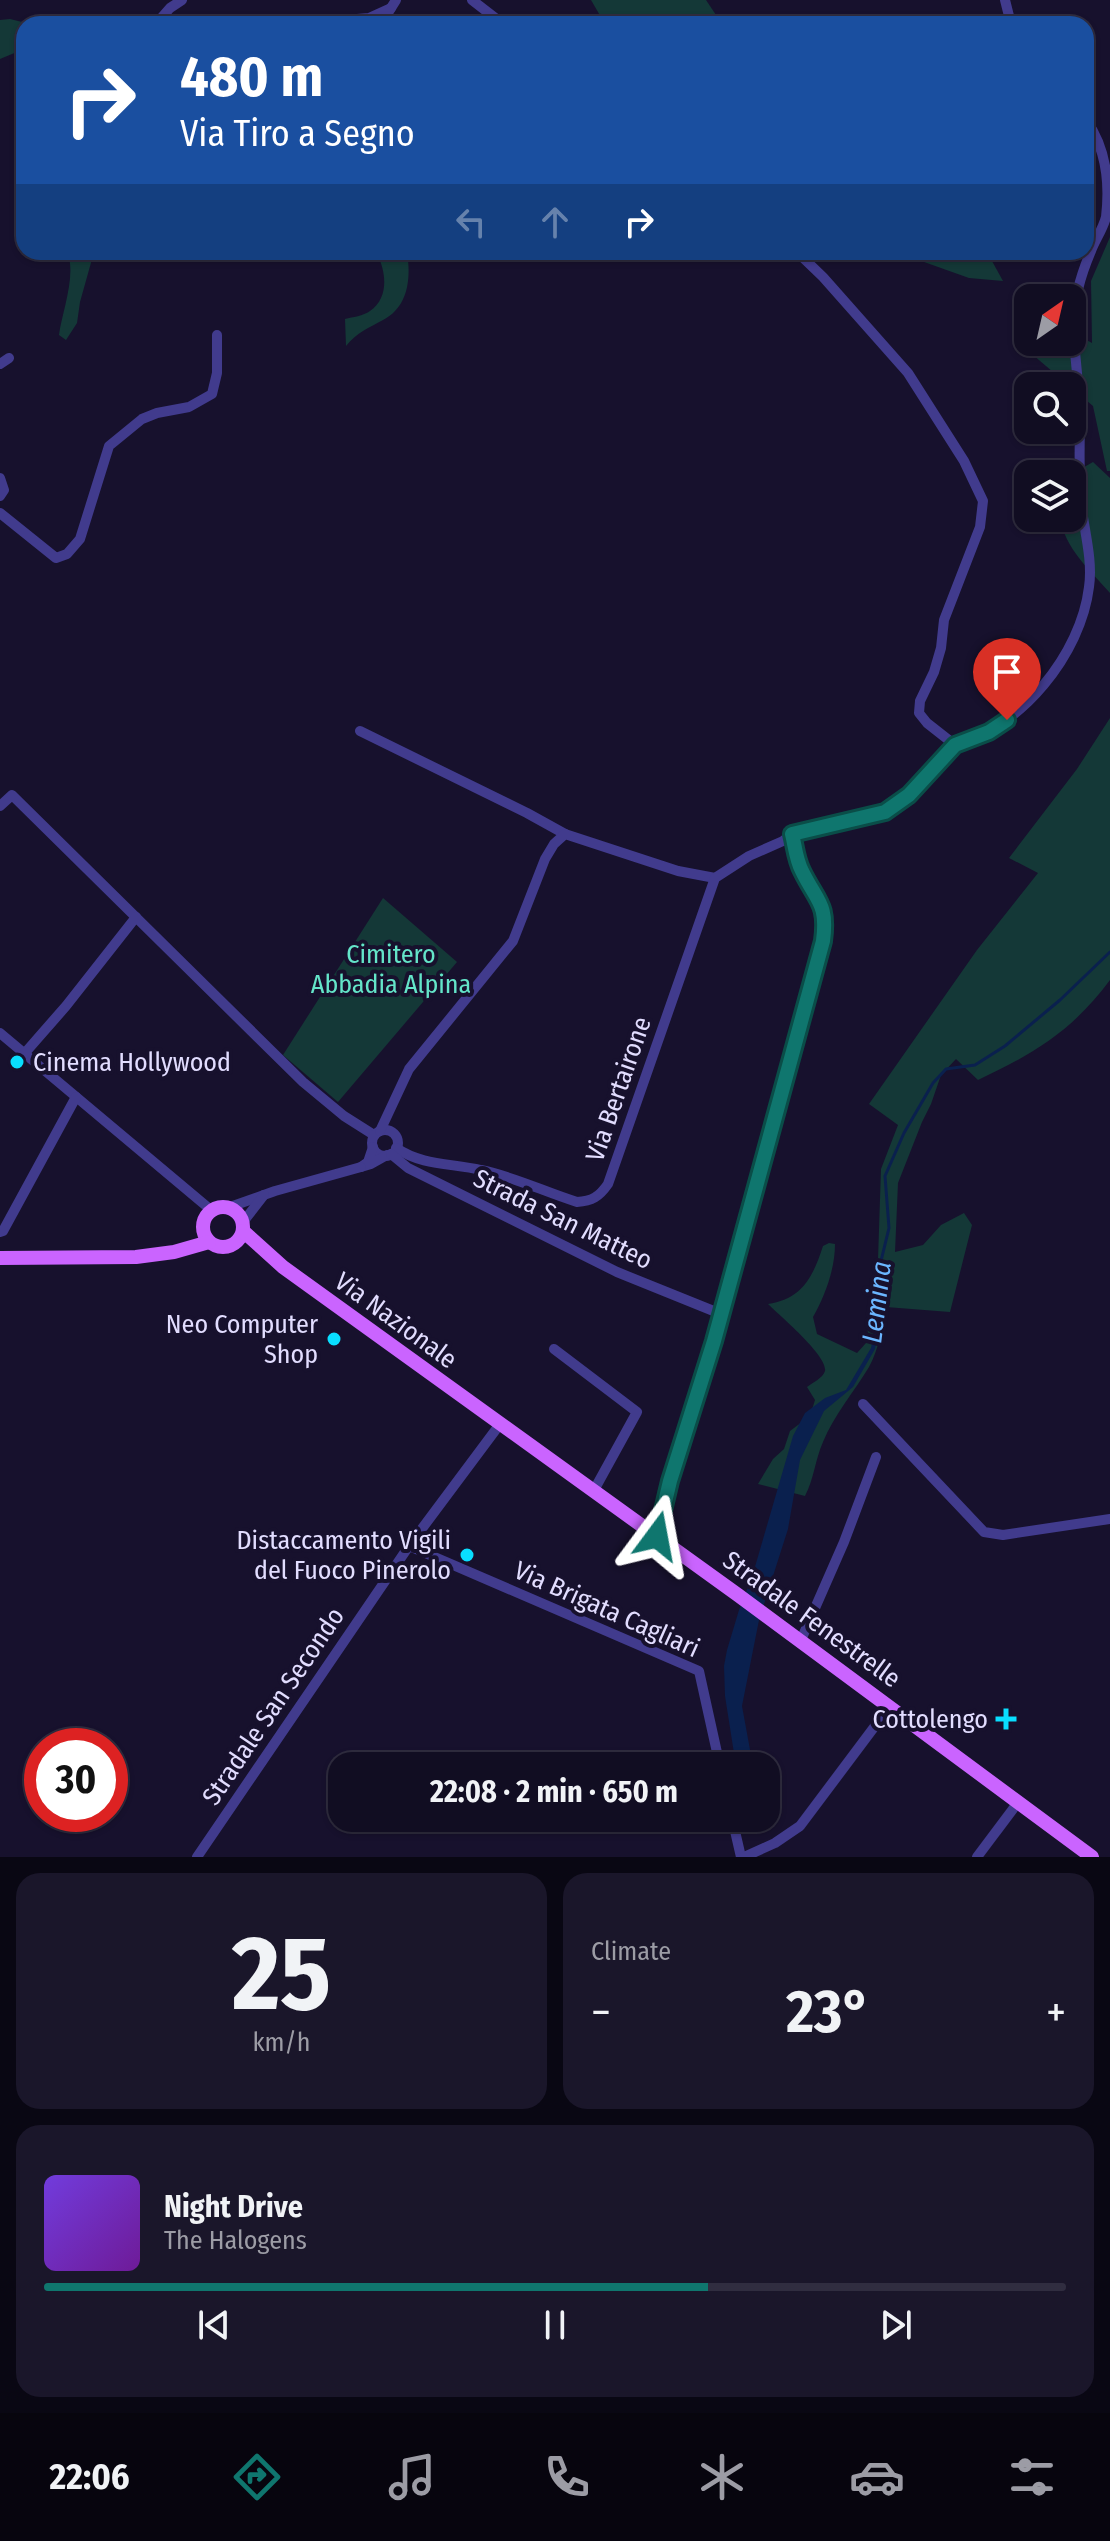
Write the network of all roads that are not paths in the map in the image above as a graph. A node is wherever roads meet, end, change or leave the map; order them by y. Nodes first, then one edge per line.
1 (182, 0) edge
2 (472, 0) edge
3 (393, 4) edge
4 (163, 16) edge
5 (372, 16) edge
6 (493, 16) edge
7 (1094, 134) edge
8 (1094, 244) edge
9 (805, 260) edge
10 (1088, 260) edge
11 (217, 335) dead end
12 (0, 478) edge
13 (0, 496) edge
14 (0, 513) edge
15 (360, 731) dead end
16 (955, 745) junction
17 (0, 806) edge
18 (565, 834) junction
19 (792, 834) junction
20 (715, 878) junction
21 (136, 917) junction
22 (0, 1033) edge
23 (24, 1054) junction
24 (76, 1097) junction
25 (377, 1133) junction
26 (373, 1147) junction
27 (391, 1152) junction
28 (361, 1167) junction
29 (265, 1195) junction
30 (230, 1207) junction
31 (211, 1210) junction
32 (243, 1226) junction
33 (0, 1232) edge
34 (206, 1236) junction
35 (233, 1245) junction
36 (266, 1253) junction
37 (0, 1258) edge
38 (721, 1314) junction
39 (554, 1349) dead end
40 (863, 1404) dead end
41 (500, 1424) junction
42 (876, 1457) dead end
43 (593, 1492) junction
44 (1110, 1519) edge
45 (657, 1536) junction
46 (409, 1546) junction
47 (801, 1640) junction
48 (890, 1706) junction
49 (717, 1752) edge
50 (1019, 1801) junction
51 (737, 1832) edge
52 (745, 1856) edge
53 (197, 1857) edge
54 (977, 1857) edge
55 (1092, 1857) edge

1 - 4 street
2 - 6 street
3 - 5 street
7 - 8 street
9 - 16 street
10 - 16 street
11 - 14 street
12 - 13 street
15 - 18 street
16 - 19 street
17 - 21 street
18 - 20 street
18 - 25 street
19 - 20 street
19 - 38 street
20 - 27 street, Via Bertairone
21 - 23 street
21 - 25 street
22 - 23 street
23 - 24 street
24 - 31 street
24 - 33 street
25 - 26 street
25 - 27 street
26 - 27 street
26 - 28 street
27 - 28 street
27 - 38 street, Strada San Matteo
28 - 29 street
29 - 30 street
29 - 32 street
30 - 31 main road
30 - 32 main road, Via Nazionale
31 - 34 main road
32 - 35 main road
32 - 36 main road, Via Nazionale
34 - 35 main road, Via Nazionale
34 - 37 main road
35 - 36 main road, Via Nazionale
36 - 41 main road, Via Nazionale
38 - 45 street
39 - 43 street
40 - 44 street
41 - 43 main road, Stradale Fenestrelle
41 - 46 street, Stradale San Secondo
42 - 47 street
43 - 45 main road, Stradale Fenestrelle
45 - 47 main road, Stradale Fenestrelle
46 - 49 street, Via Brigata Cagliari
46 - 53 street, Stradale San Secondo
47 - 48 main road, Stradale Fenestrelle
48 - 50 main road, Stradale Fenestrelle
48 - 52 street
50 - 54 street
50 - 55 main road, Stradale Fenestrelle
51 - 52 street

